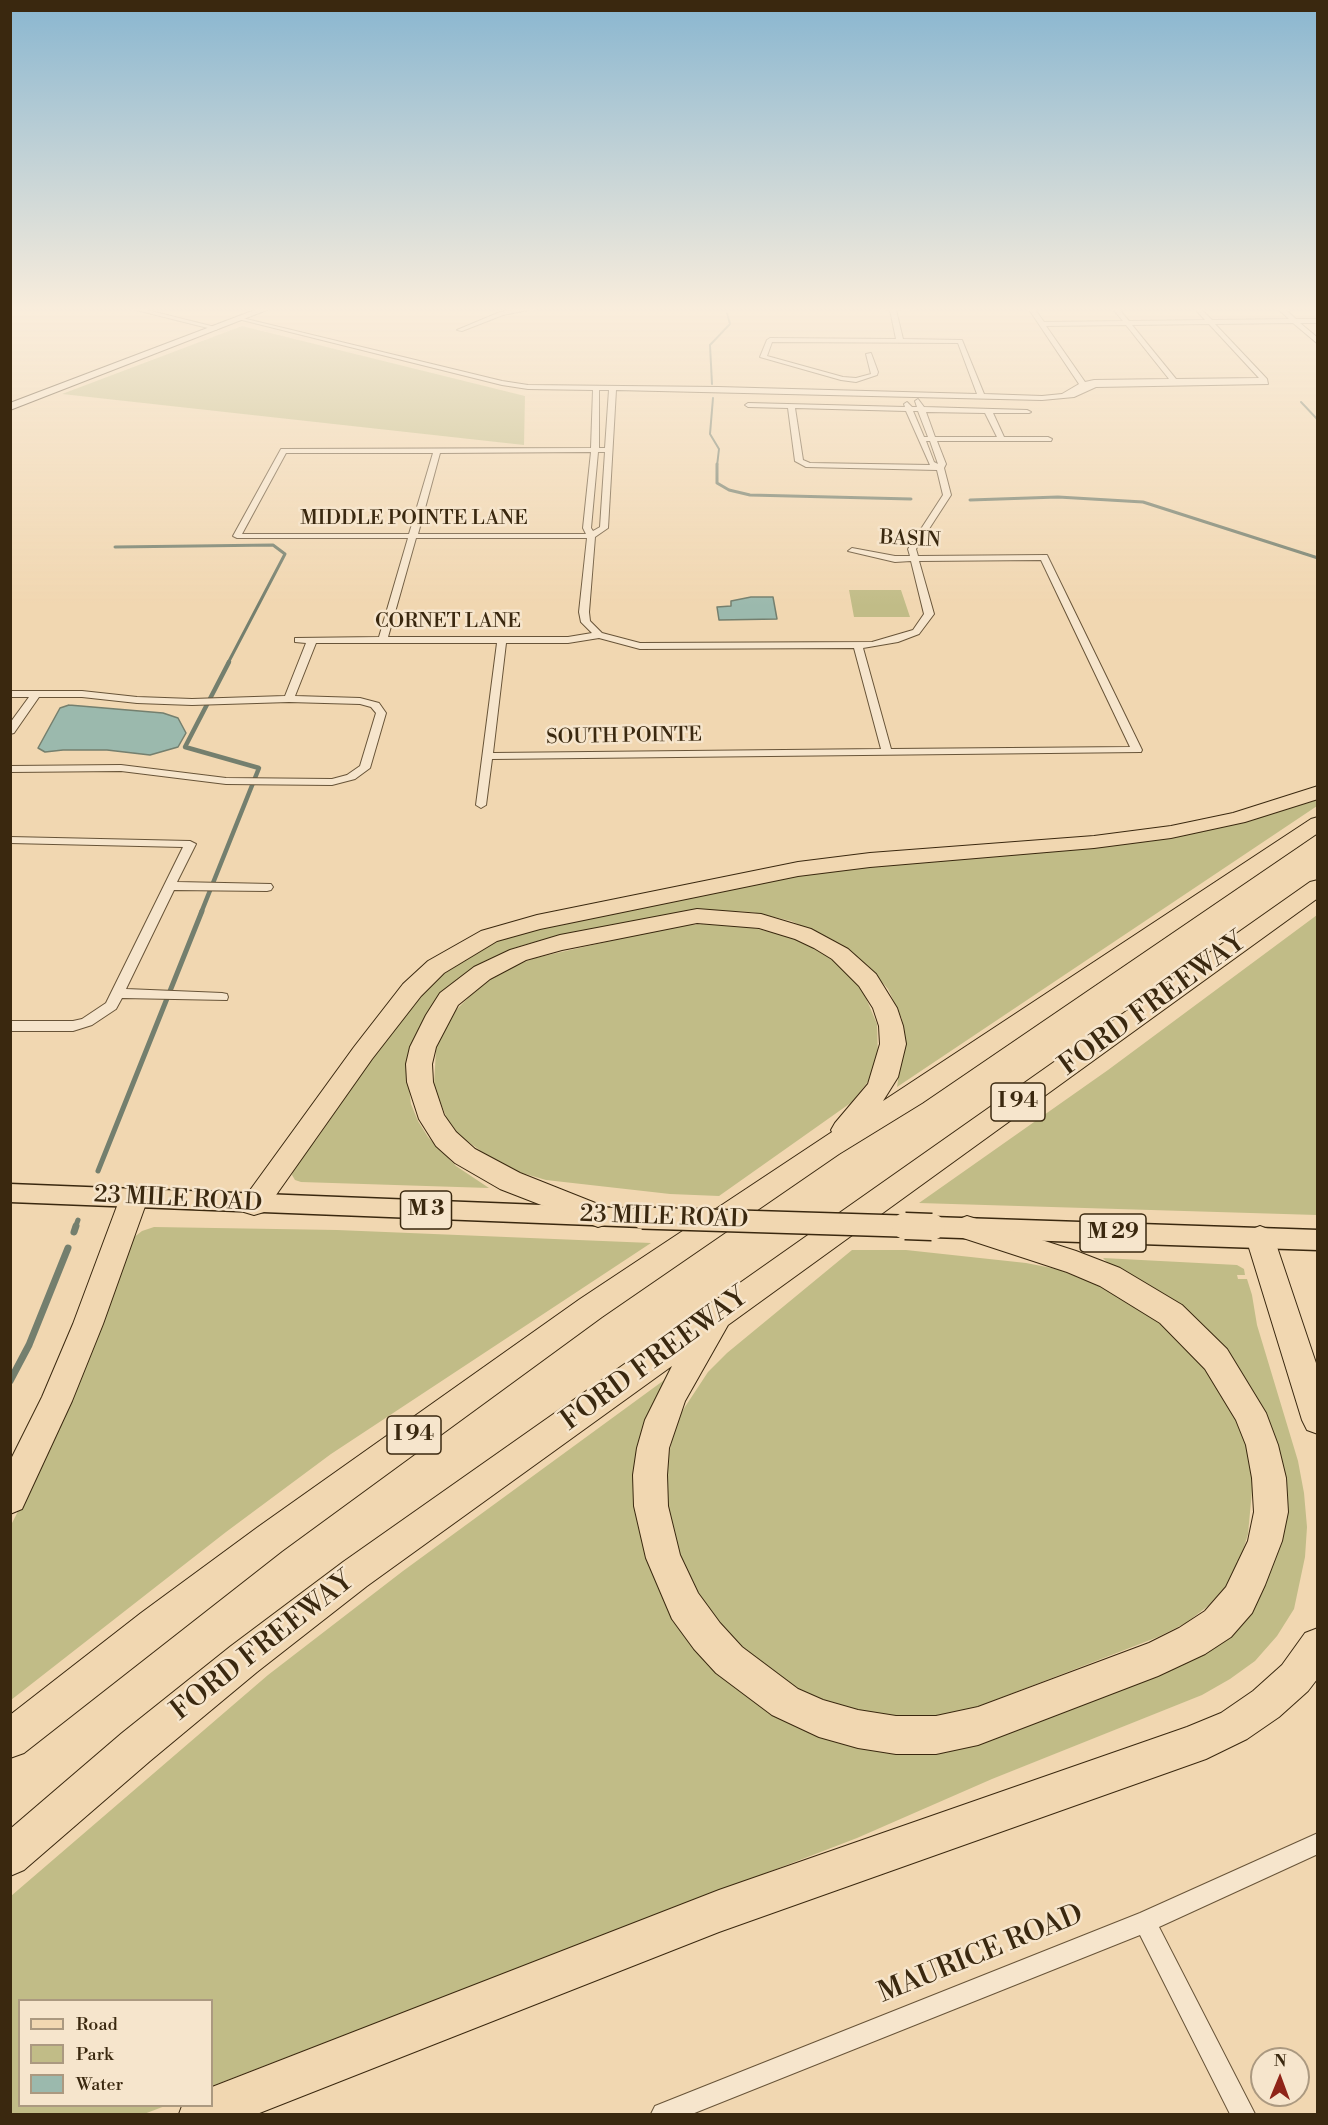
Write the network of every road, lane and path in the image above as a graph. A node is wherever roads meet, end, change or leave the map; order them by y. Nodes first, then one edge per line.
1 (596, 407) edge
2 (611, 407) edge
3 (791, 407) edge
4 (811, 407) edge
5 (910, 408) junction
6 (920, 409) junction
7 (988, 411) junction
8 (1027, 412) dead end
9 (1001, 438) junction
10 (922, 439) junction
11 (932, 439) junction
12 (1047, 439) dead end
13 (595, 450) junction
14 (608, 450) junction
15 (437, 451) junction
16 (940, 468) junction
17 (411, 535) junction
18 (591, 536) junction
19 (852, 551) dead end
20 (915, 559) junction
21 (599, 635) junction
22 (298, 640) dead end
23 (312, 640) junction
24 (383, 640) junction
25 (502, 640) junction
26 (858, 645) junction
27 (10, 694) edge
28 (36, 694) junction
29 (289, 699) junction
30 (10, 731) edge
31 (886, 752) junction
32 (486, 756) junction
33 (10, 769) edge
34 (1317, 792) edge
35 (481, 805) dead end
36 (1317, 823) edge
37 (10, 840) edge
38 (171, 886) junction
39 (267, 887) dead end
40 (1317, 887) edge
41 (118, 993) junction
42 (222, 997) dead end
43 (10, 1026) edge
44 (829, 1147) junction
45 (10, 1193) edge
46 (134, 1198) junction
47 (254, 1204) junction
48 (598, 1216) junction
49 (932, 1227) joint
50 (967, 1228) junction
51 (1260, 1238) junction
52 (1317, 1240) edge
53 (718, 1316) junction
54 (1317, 1420) edge
55 (10, 1498) edge
56 (1317, 1646) edge
57 (10, 1739) edge
58 (1317, 1843) edge
59 (10, 1856) edge
60 (1145, 1922) junction
61 (201, 2115) edge
62 (663, 2115) edge
63 (1244, 2115) edge

1 - 13 street
2 - 14 street
3 - 16 street
4 - 5 street
5 - 6 street
5 - 10 street
6 - 7 street
6 - 11 street
7 - 8 street
7 - 9 street
9 - 11 street
9 - 12 street
10 - 11 street
10 - 16 street
11 - 16 street
13 - 14 street
13 - 15 street
13 - 18 street
14 - 18 street
15 - 17 street
15 - 17 street, MIDDLE POINTE LANE
16 - 20 street
17 - 18 street, MIDDLE POINTE LANE
17 - 24 street
18 - 21 street
19 - 20 street, BASIN
20 - 26 street
20 - 31 street, BASIN
21 - 25 street, CORNET LANE
21 - 26 street
22 - 23 street, CORNET LANE
23 - 24 street, CORNET LANE
23 - 29 street
24 - 25 street, CORNET LANE
25 - 32 street
26 - 31 street
27 - 28 street
28 - 29 street
28 - 30 street
29 - 33 street
31 - 32 street, SOUTH POINTE
32 - 35 street
34 - 47 highway
36 - 44 highway, I 94
37 - 38 street
38 - 39 street
38 - 41 street
40 - 53 highway, FORD FREEWAY / I 94
41 - 42 street
41 - 43 street
44 - 48 highway
44 - 57 highway, I 94
45 - 46 main road, 23 MILE ROAD / M 3
46 - 47 main road, 23 MILE ROAD / M 3
46 - 55 highway
47 - 48 main road, 23 MILE ROAD / M 3
48 - 49 main road, 23 MILE ROAD / M 3, bridge
49 - 50 main road, 23 MILE ROAD / M 29
50 - 51 main road, 23 MILE ROAD / M 29
50 - 53 highway
51 - 52 main road, 23 MILE ROAD / M 29
51 - 54 highway
53 - 59 highway, FORD FREEWAY / I 94
56 - 61 highway
58 - 60 street, MAURICE ROAD
60 - 62 street, MAURICE ROAD
60 - 63 street

